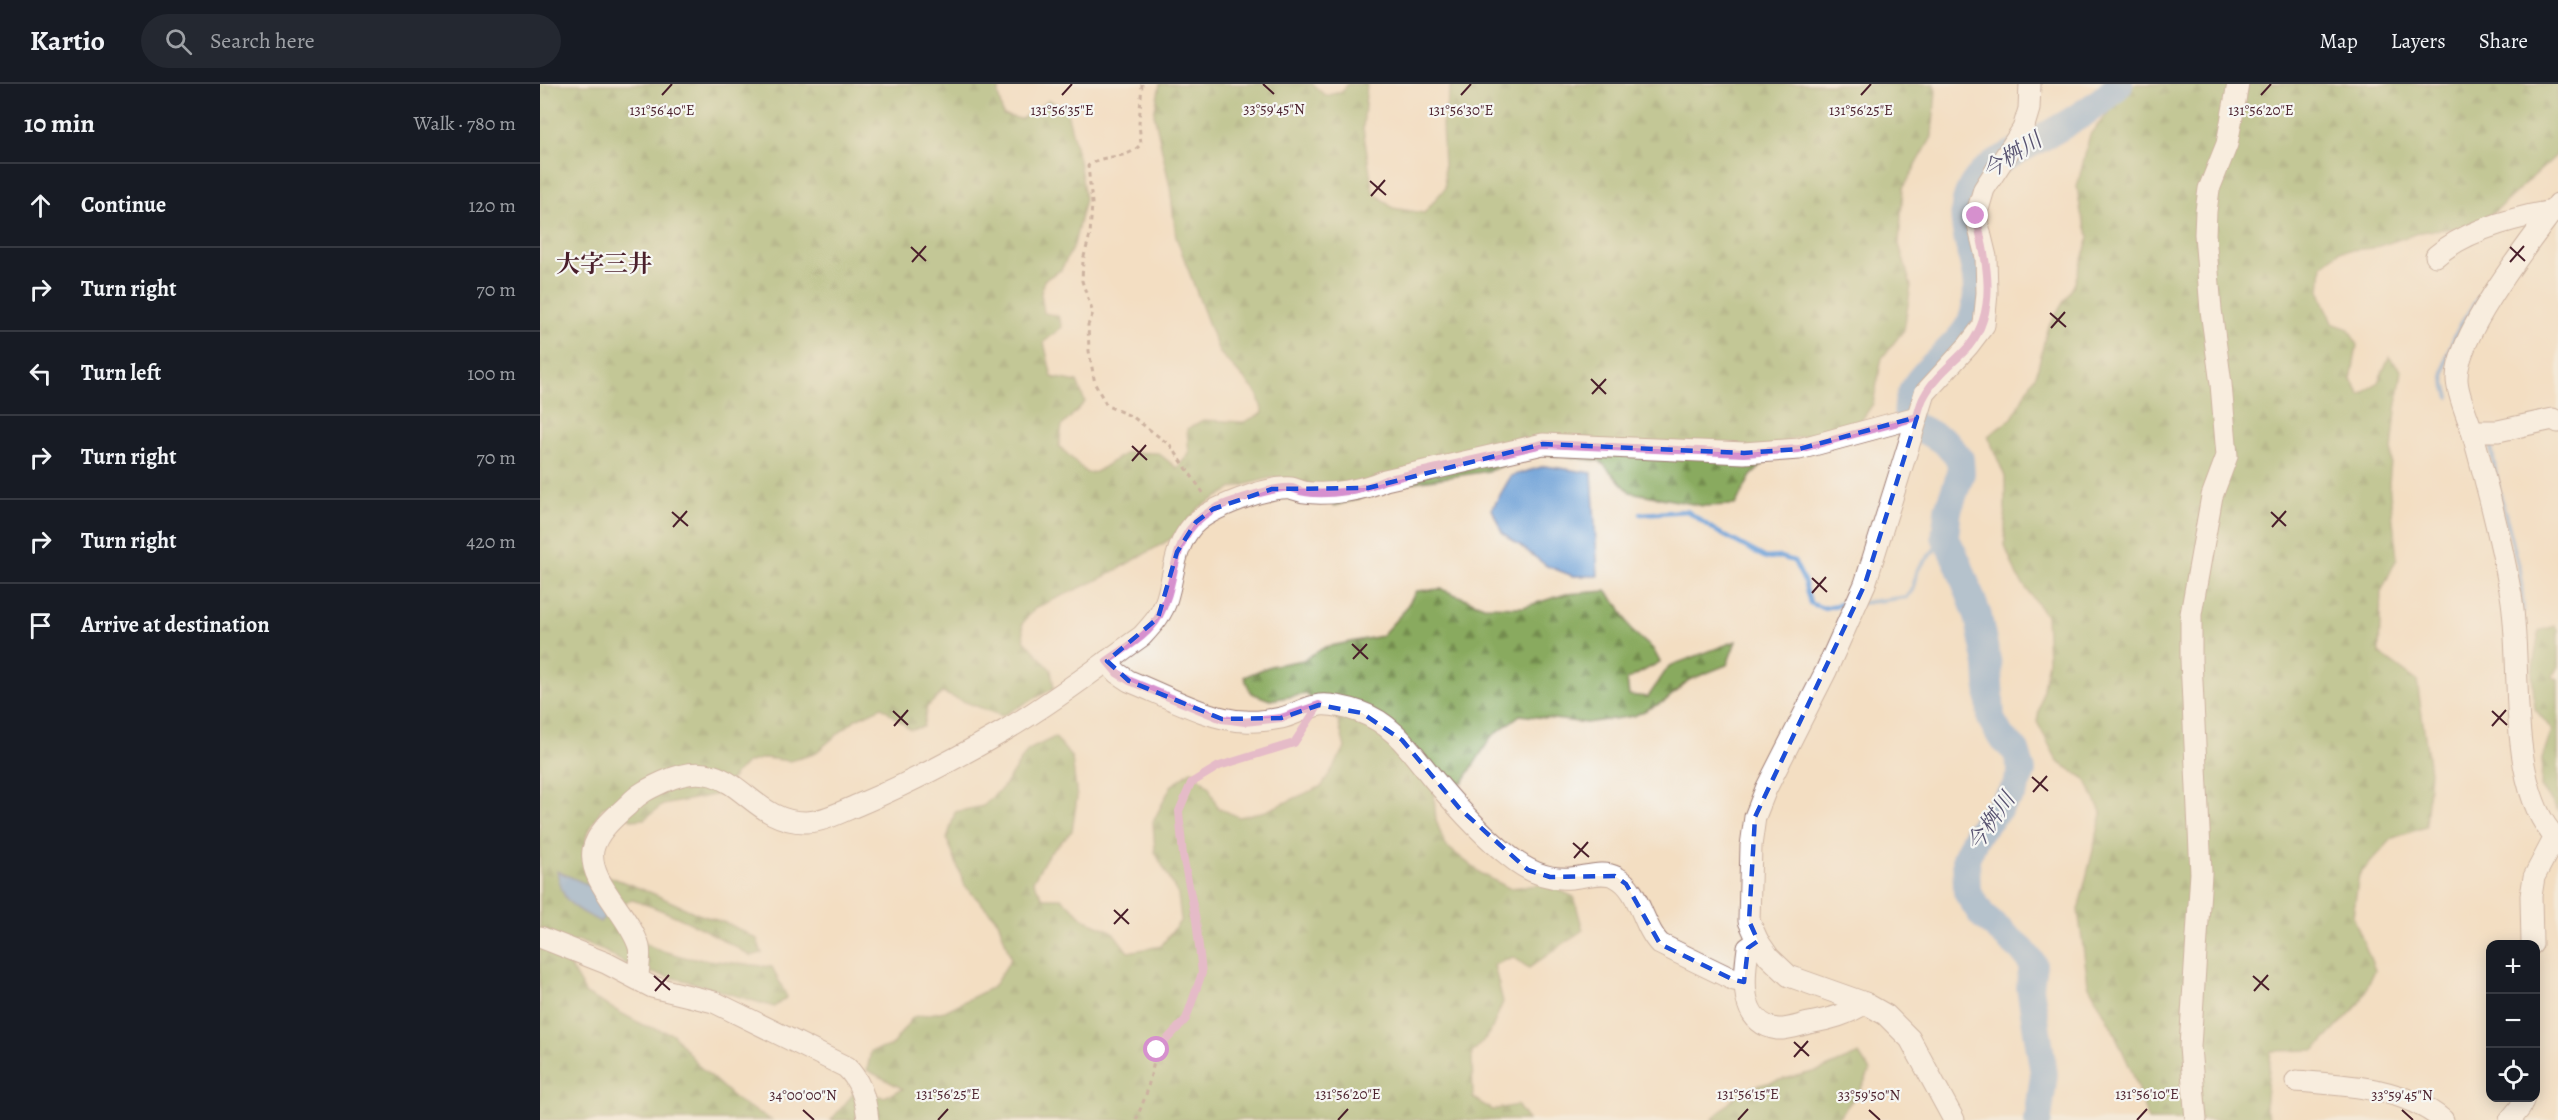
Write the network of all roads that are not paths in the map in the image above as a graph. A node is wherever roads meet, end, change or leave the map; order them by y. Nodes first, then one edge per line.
1 (2030, 84) edge
2 (2238, 84) edge
3 (2555, 208) edge
4 (2436, 256) dead end
5 (1917, 417) junction
6 (2558, 422) edge
7 (2472, 431) junction
8 (1107, 661) junction
9 (2557, 839) edge
10 (540, 937) edge
11 (2532, 940) edge
12 (1758, 941) junction
13 (638, 978) junction
14 (1744, 982) junction
15 (1865, 1003) junction
16 (2296, 1081) dead end
17 (2522, 1102) edge
18 (868, 1120) edge
19 (1954, 1120) edge
20 (2196, 1120) edge
21 (2443, 1120) edge
22 (2510, 1120) edge

1 - 5 street
2 - 20 street
3 - 4 street
3 - 7 street
5 - 8 street
5 - 12 street
6 - 7 street
7 - 9 street
8 - 13 street
8 - 14 street
9 - 11 street
10 - 13 street
12 - 14 street
12 - 15 street
13 - 18 street
14 - 15 street
15 - 19 street
16 - 21 street
17 - 22 street

